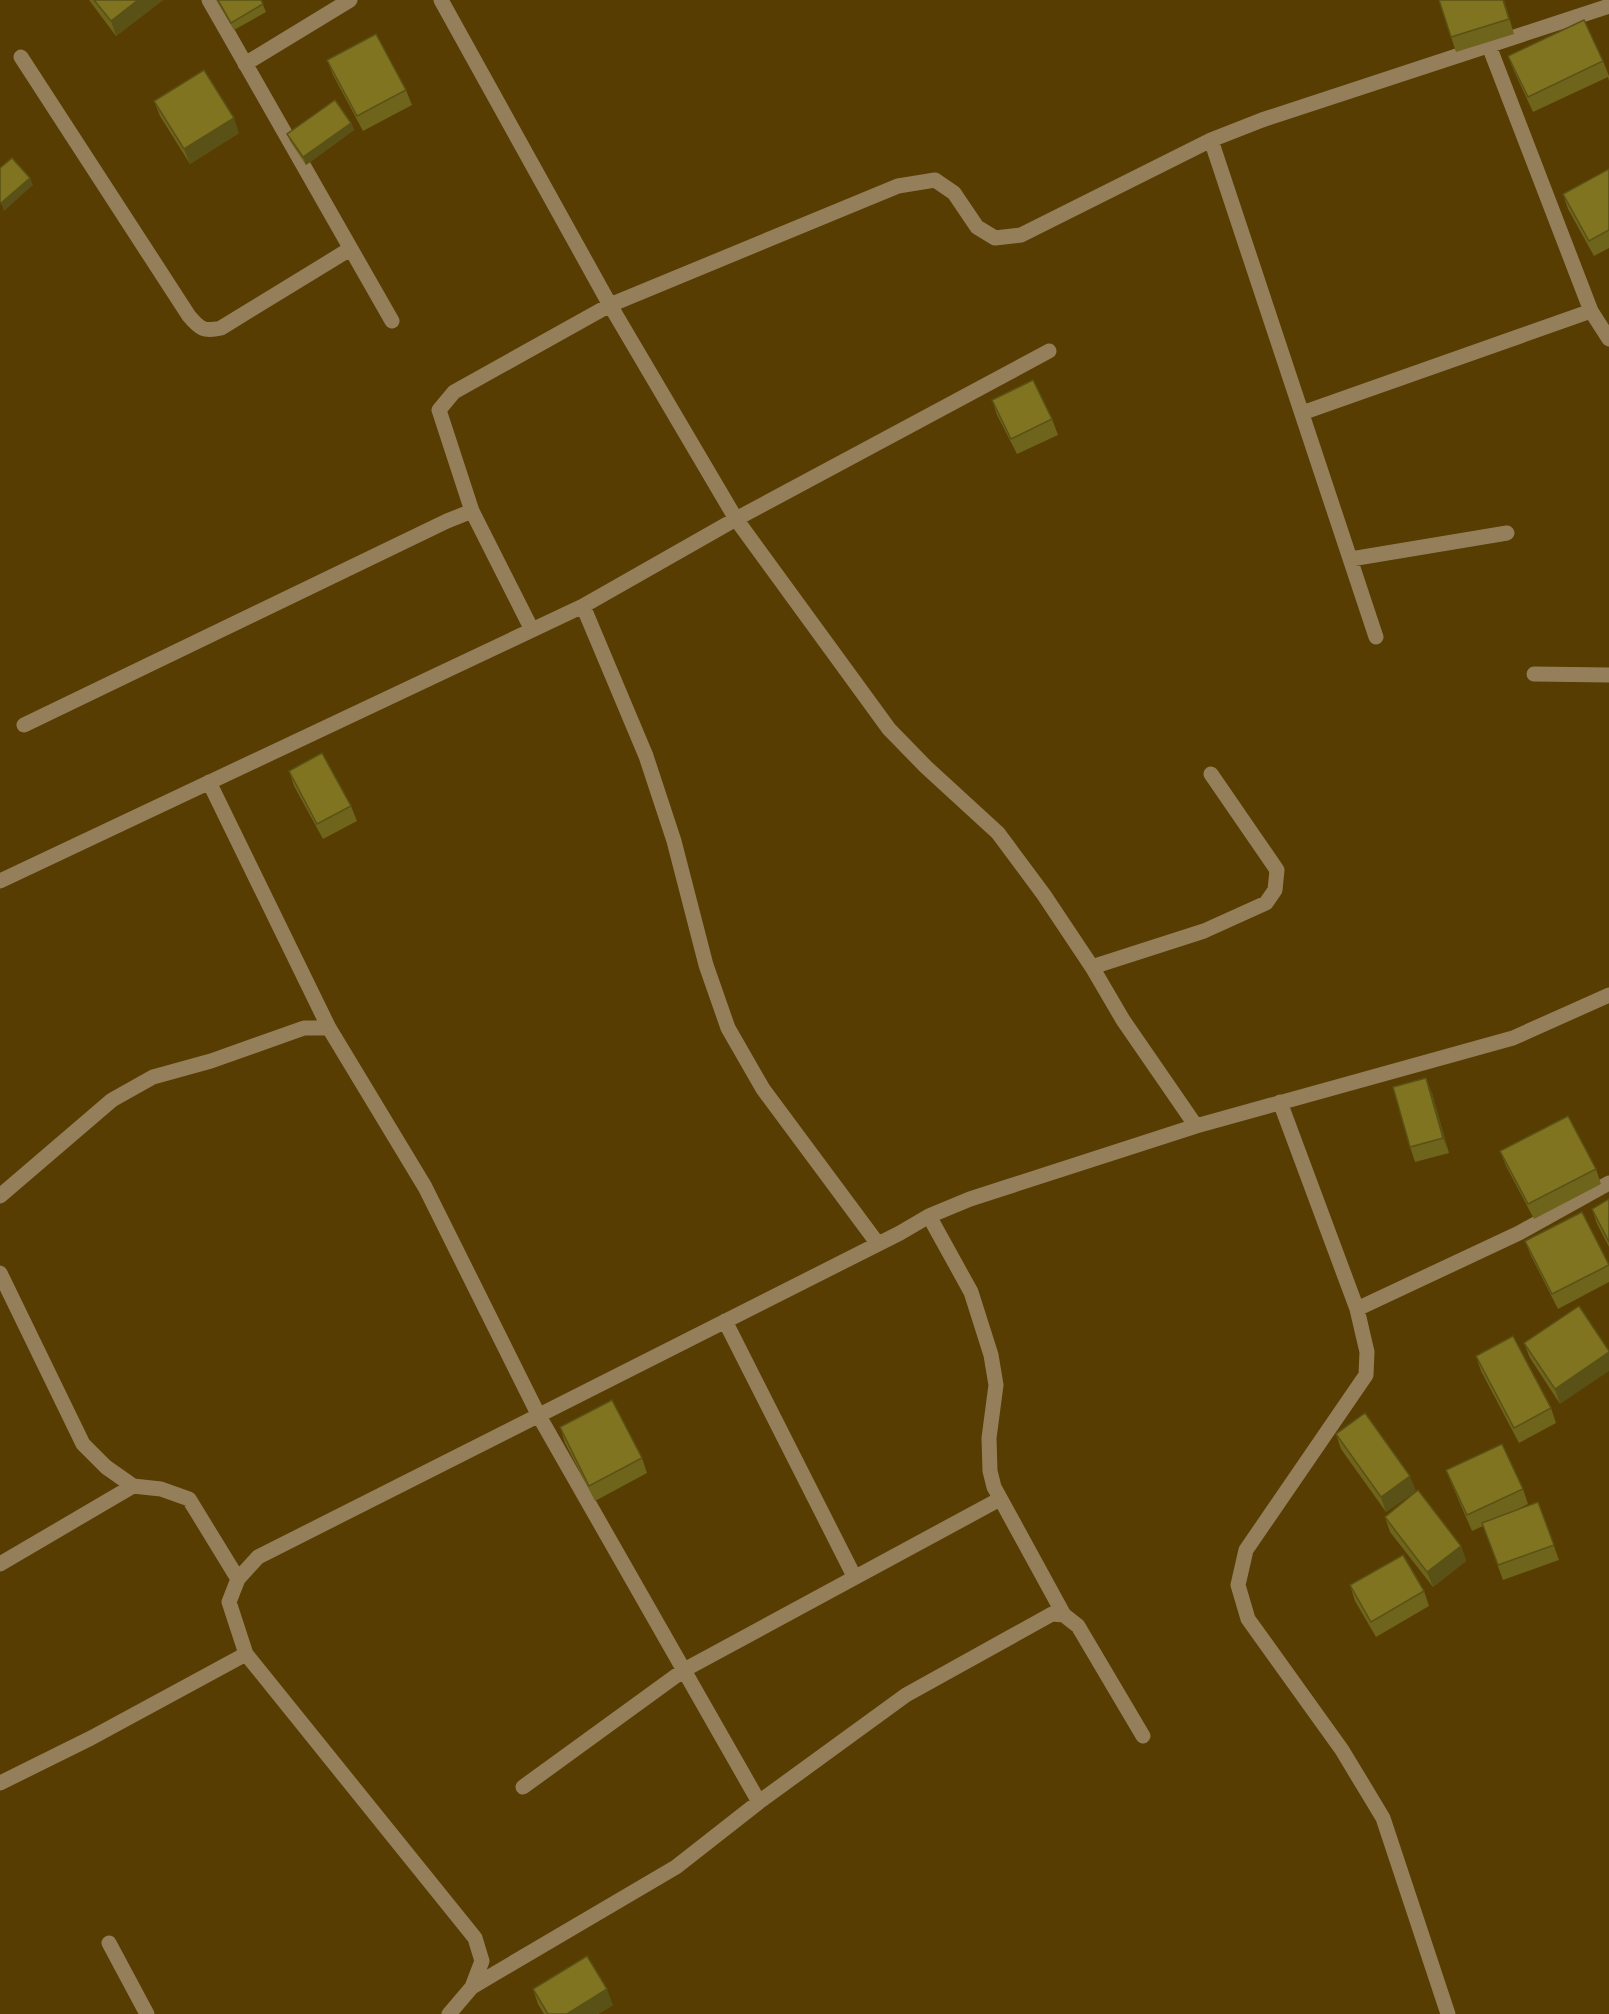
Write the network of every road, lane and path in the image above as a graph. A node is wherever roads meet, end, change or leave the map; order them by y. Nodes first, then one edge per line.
1 (209, 0) edge
2 (350, 0) edge
3 (441, 0) edge
4 (1609, 6) edge
5 (1489, 46) junction
6 (21, 57) dead end
7 (245, 64) junction
8 (1211, 140) junction
9 (350, 249) junction
10 (610, 305) junction
11 (1591, 311) junction
12 (392, 321) dead end
13 (1609, 339) edge
14 (1049, 351) dead end
15 (1302, 413) junction
16 (472, 511) junction
17 (736, 519) junction
18 (1507, 534) dead end
19 (1351, 559) junction
20 (583, 606) junction
21 (532, 630) junction
22 (1376, 637) dead end
23 (1534, 674) dead end
24 (1609, 675) edge
25 (24, 725) dead end
26 (1211, 774) dead end
27 (209, 782) junction
28 (0, 881) edge
29 (1092, 967) junction
30 (1609, 995) edge
31 (329, 1028) junction
32 (1280, 1102) junction
33 (1196, 1126) junction
34 (1609, 1183) edge
35 (0, 1196) edge
36 (929, 1216) junction
37 (878, 1244) junction
38 (0, 1273) edge
39 (1357, 1309) junction
40 (725, 1321) junction
41 (539, 1416) junction
42 (133, 1486) junction
43 (1000, 1499) junction
44 (0, 1564) edge
45 (854, 1576) junction
46 (238, 1579) junction
47 (1064, 1615) junction
48 (246, 1654) junction
49 (684, 1670) junction
50 (1143, 1736) dead end
51 (0, 1783) edge
52 (523, 1787) dead end
53 (759, 1802) junction
54 (109, 1943) dead end
55 (472, 1987) junction
56 (147, 2014) edge
57 (450, 2014) edge
58 (1448, 2014) edge

1 - 7 street
2 - 7 street
3 - 10 street
4 - 5 street
5 - 8 street
5 - 11 street
6 - 9 street
7 - 9 street
8 - 10 street
8 - 15 street
9 - 12 street
10 - 16 street
10 - 17 street
11 - 13 street
11 - 15 street
14 - 17 street
15 - 19 street
16 - 21 street
16 - 25 street
17 - 20 street
17 - 29 street
18 - 19 street
19 - 22 street
20 - 21 street
20 - 37 street
21 - 27 street
23 - 24 street
26 - 29 street
27 - 28 street
27 - 31 street
29 - 33 street
30 - 32 street
31 - 35 street
31 - 41 street
32 - 33 street
32 - 39 street
33 - 36 street
34 - 39 street
36 - 37 street
36 - 43 street
37 - 40 street
38 - 42 street
39 - 58 street
40 - 41 street
40 - 45 street
41 - 46 street
41 - 49 street
42 - 44 street
42 - 46 street
43 - 45 street
43 - 47 street
45 - 49 street
46 - 48 street
47 - 50 street
47 - 53 street
48 - 51 street
48 - 55 street
49 - 52 street
49 - 53 street
53 - 55 street
54 - 56 street
55 - 57 street

